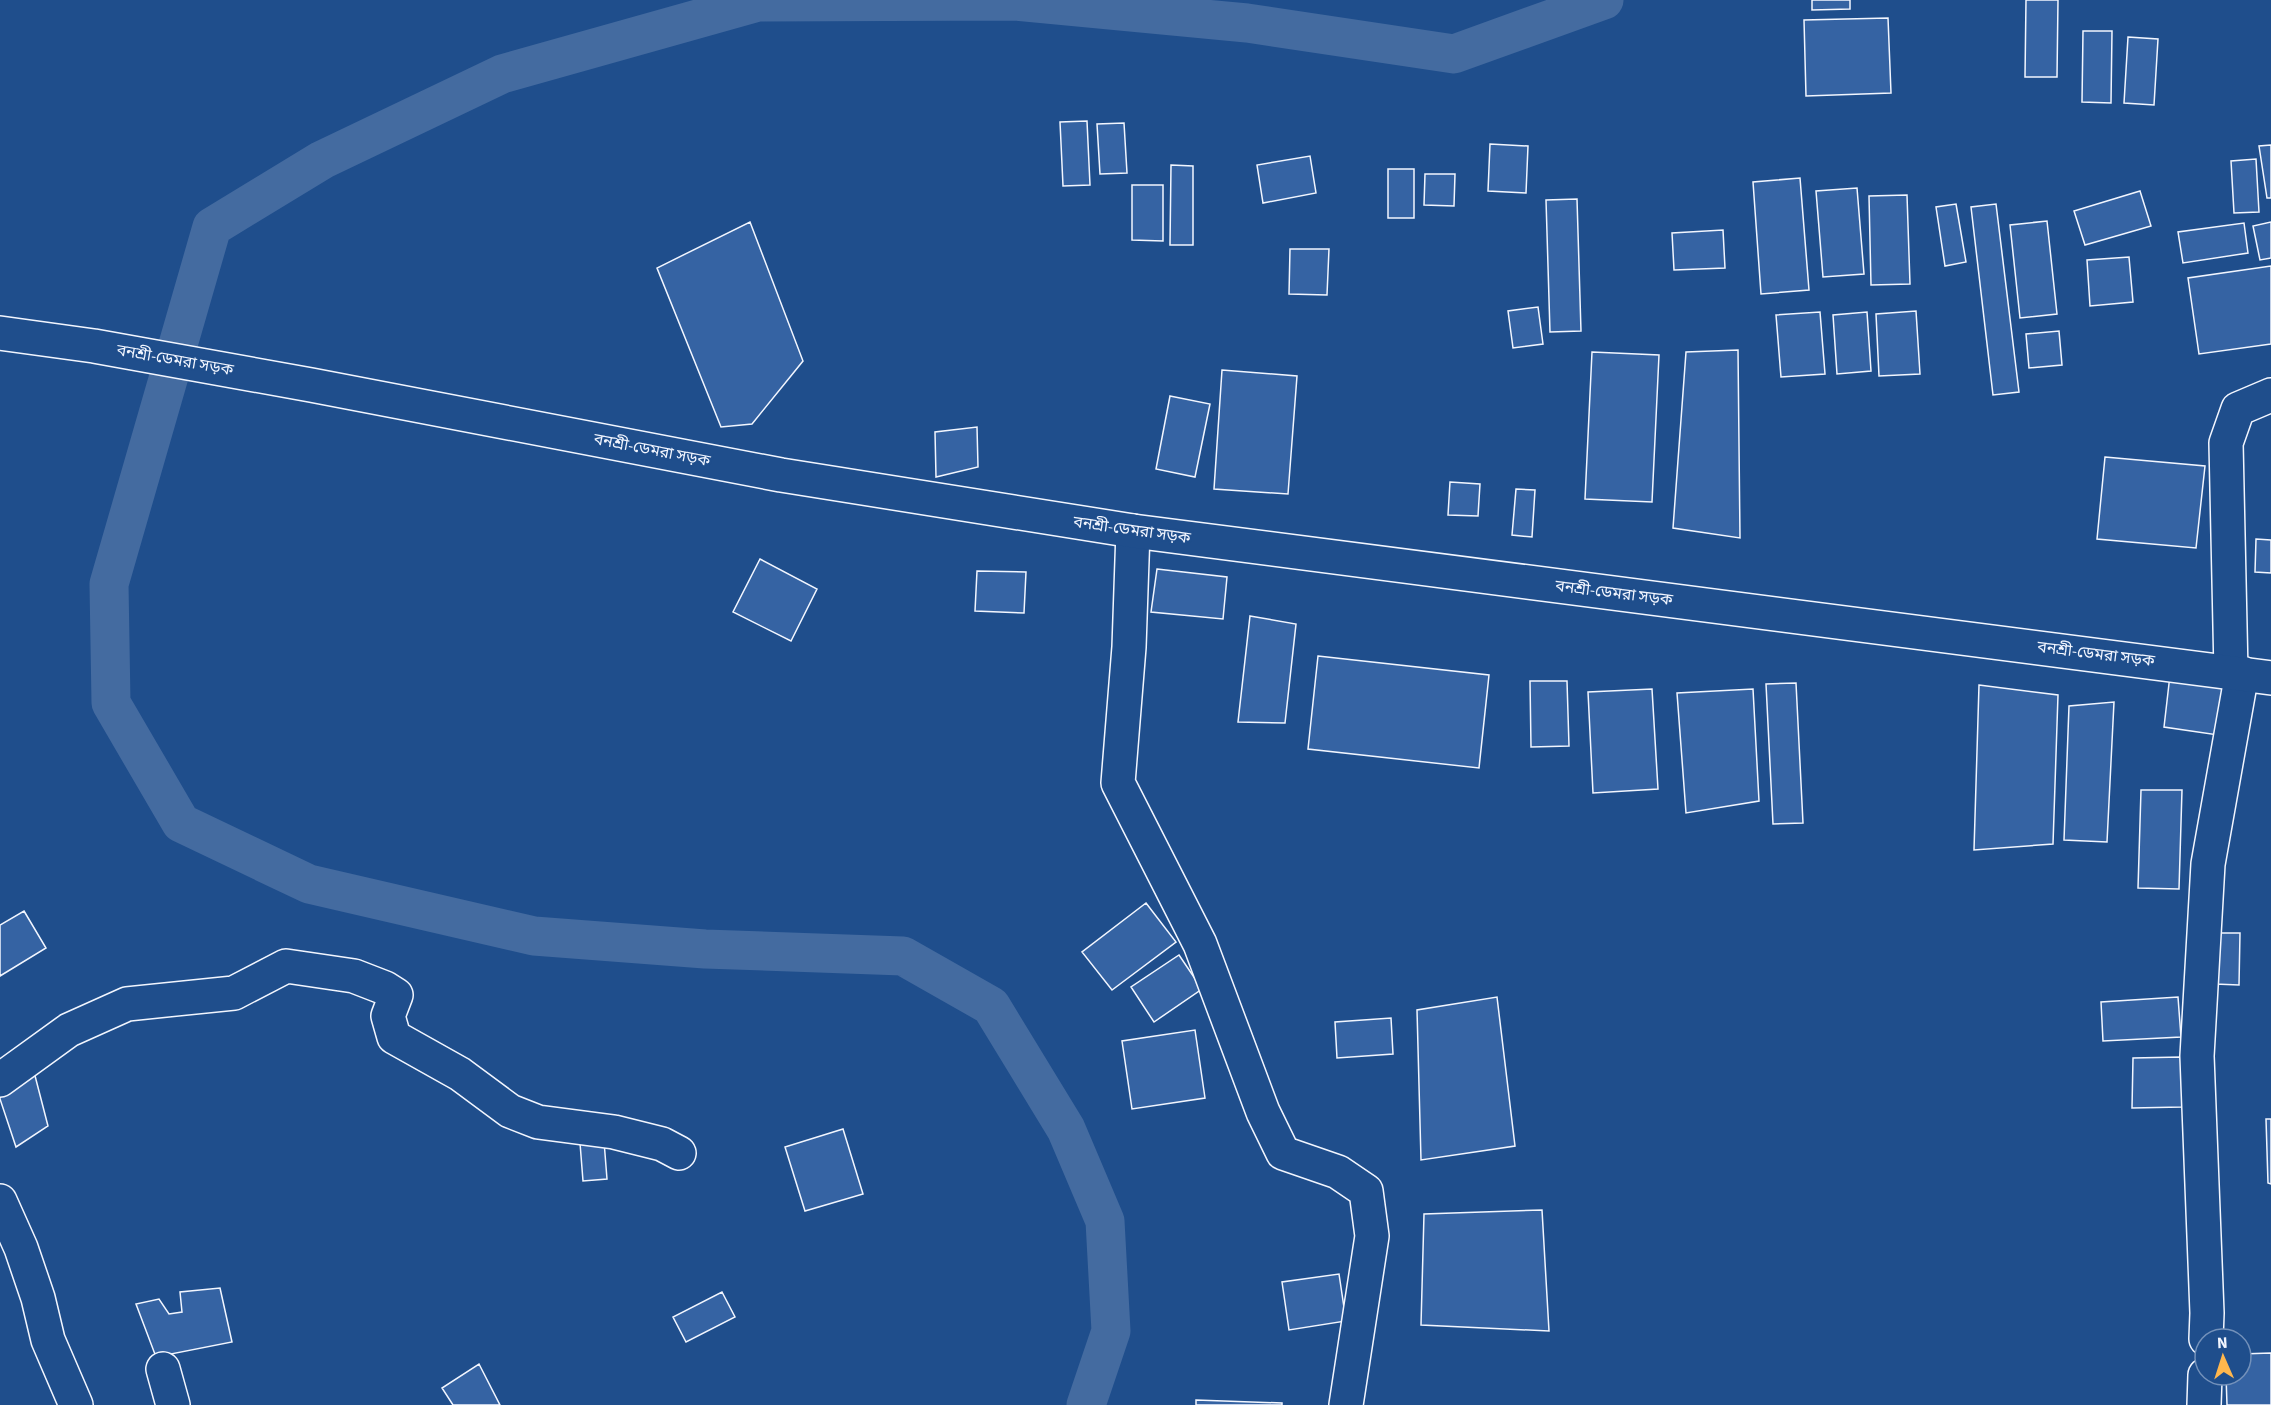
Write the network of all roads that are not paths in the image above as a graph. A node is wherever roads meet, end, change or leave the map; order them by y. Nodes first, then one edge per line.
1 (0, 333) edge
2 (2271, 395) edge
3 (1133, 531) junction
4 (2248, 674) edge
5 (0, 1080) edge
6 (679, 1153) dead end
7 (0, 1201) edge
8 (2206, 1327) edge
9 (163, 1369) dead end
10 (2205, 1387) edge
11 (76, 1405) edge
12 (173, 1405) edge
13 (1346, 1405) edge
14 (2204, 1405) edge

1 - 3 street, বনশ্রী-ডেমরা সড়ক
2 - 4 street
3 - 4 street, বনশ্রী-ডেমরা সড়ক
3 - 13 street
4 - 8 street
5 - 6 street
7 - 11 street
9 - 12 street
10 - 14 street

